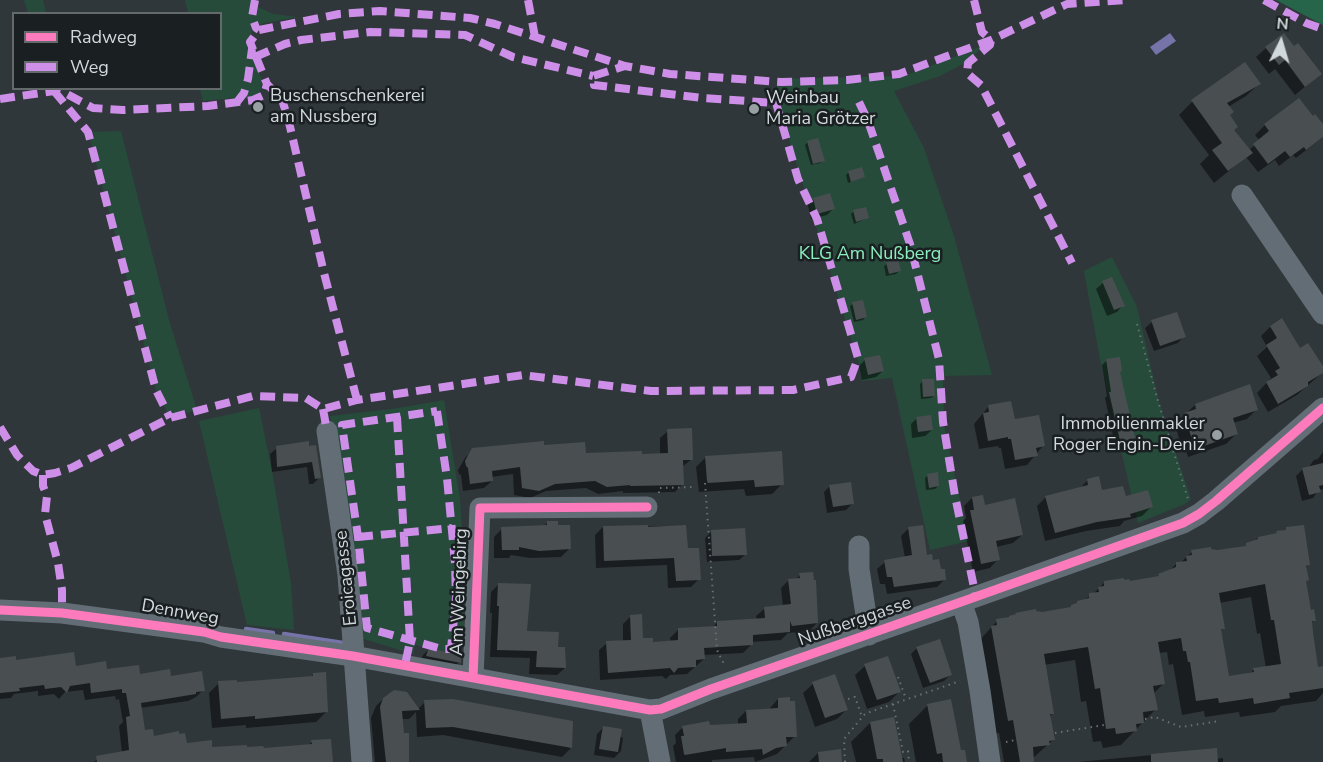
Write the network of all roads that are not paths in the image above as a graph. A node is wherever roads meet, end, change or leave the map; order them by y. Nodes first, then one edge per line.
1 (1242, 195) dead end
2 (1323, 314) edge
3 (1323, 408) edge
4 (327, 431) dead end
5 (647, 507) road end
6 (859, 546) dead end
7 (961, 602) junction
8 (0, 610) edge
9 (869, 635) junction
10 (353, 656) junction
11 (473, 678) junction
12 (650, 710) junction
13 (362, 762) edge
14 (660, 762) edge
15 (990, 762) edge

1 - 2 street
3 - 7 street, Nußberggasse
4 - 10 street, Eroicagasse
5 - 11 street, Am Weingebirg
6 - 9 street
7 - 9 street, Nußberggasse
7 - 15 street
8 - 10 street, Dennweg
9 - 12 street, Nußberggasse
10 - 11 street, Nußberggasse
10 - 13 street, Eroicagasse
11 - 12 street, Nußberggasse
12 - 14 street

